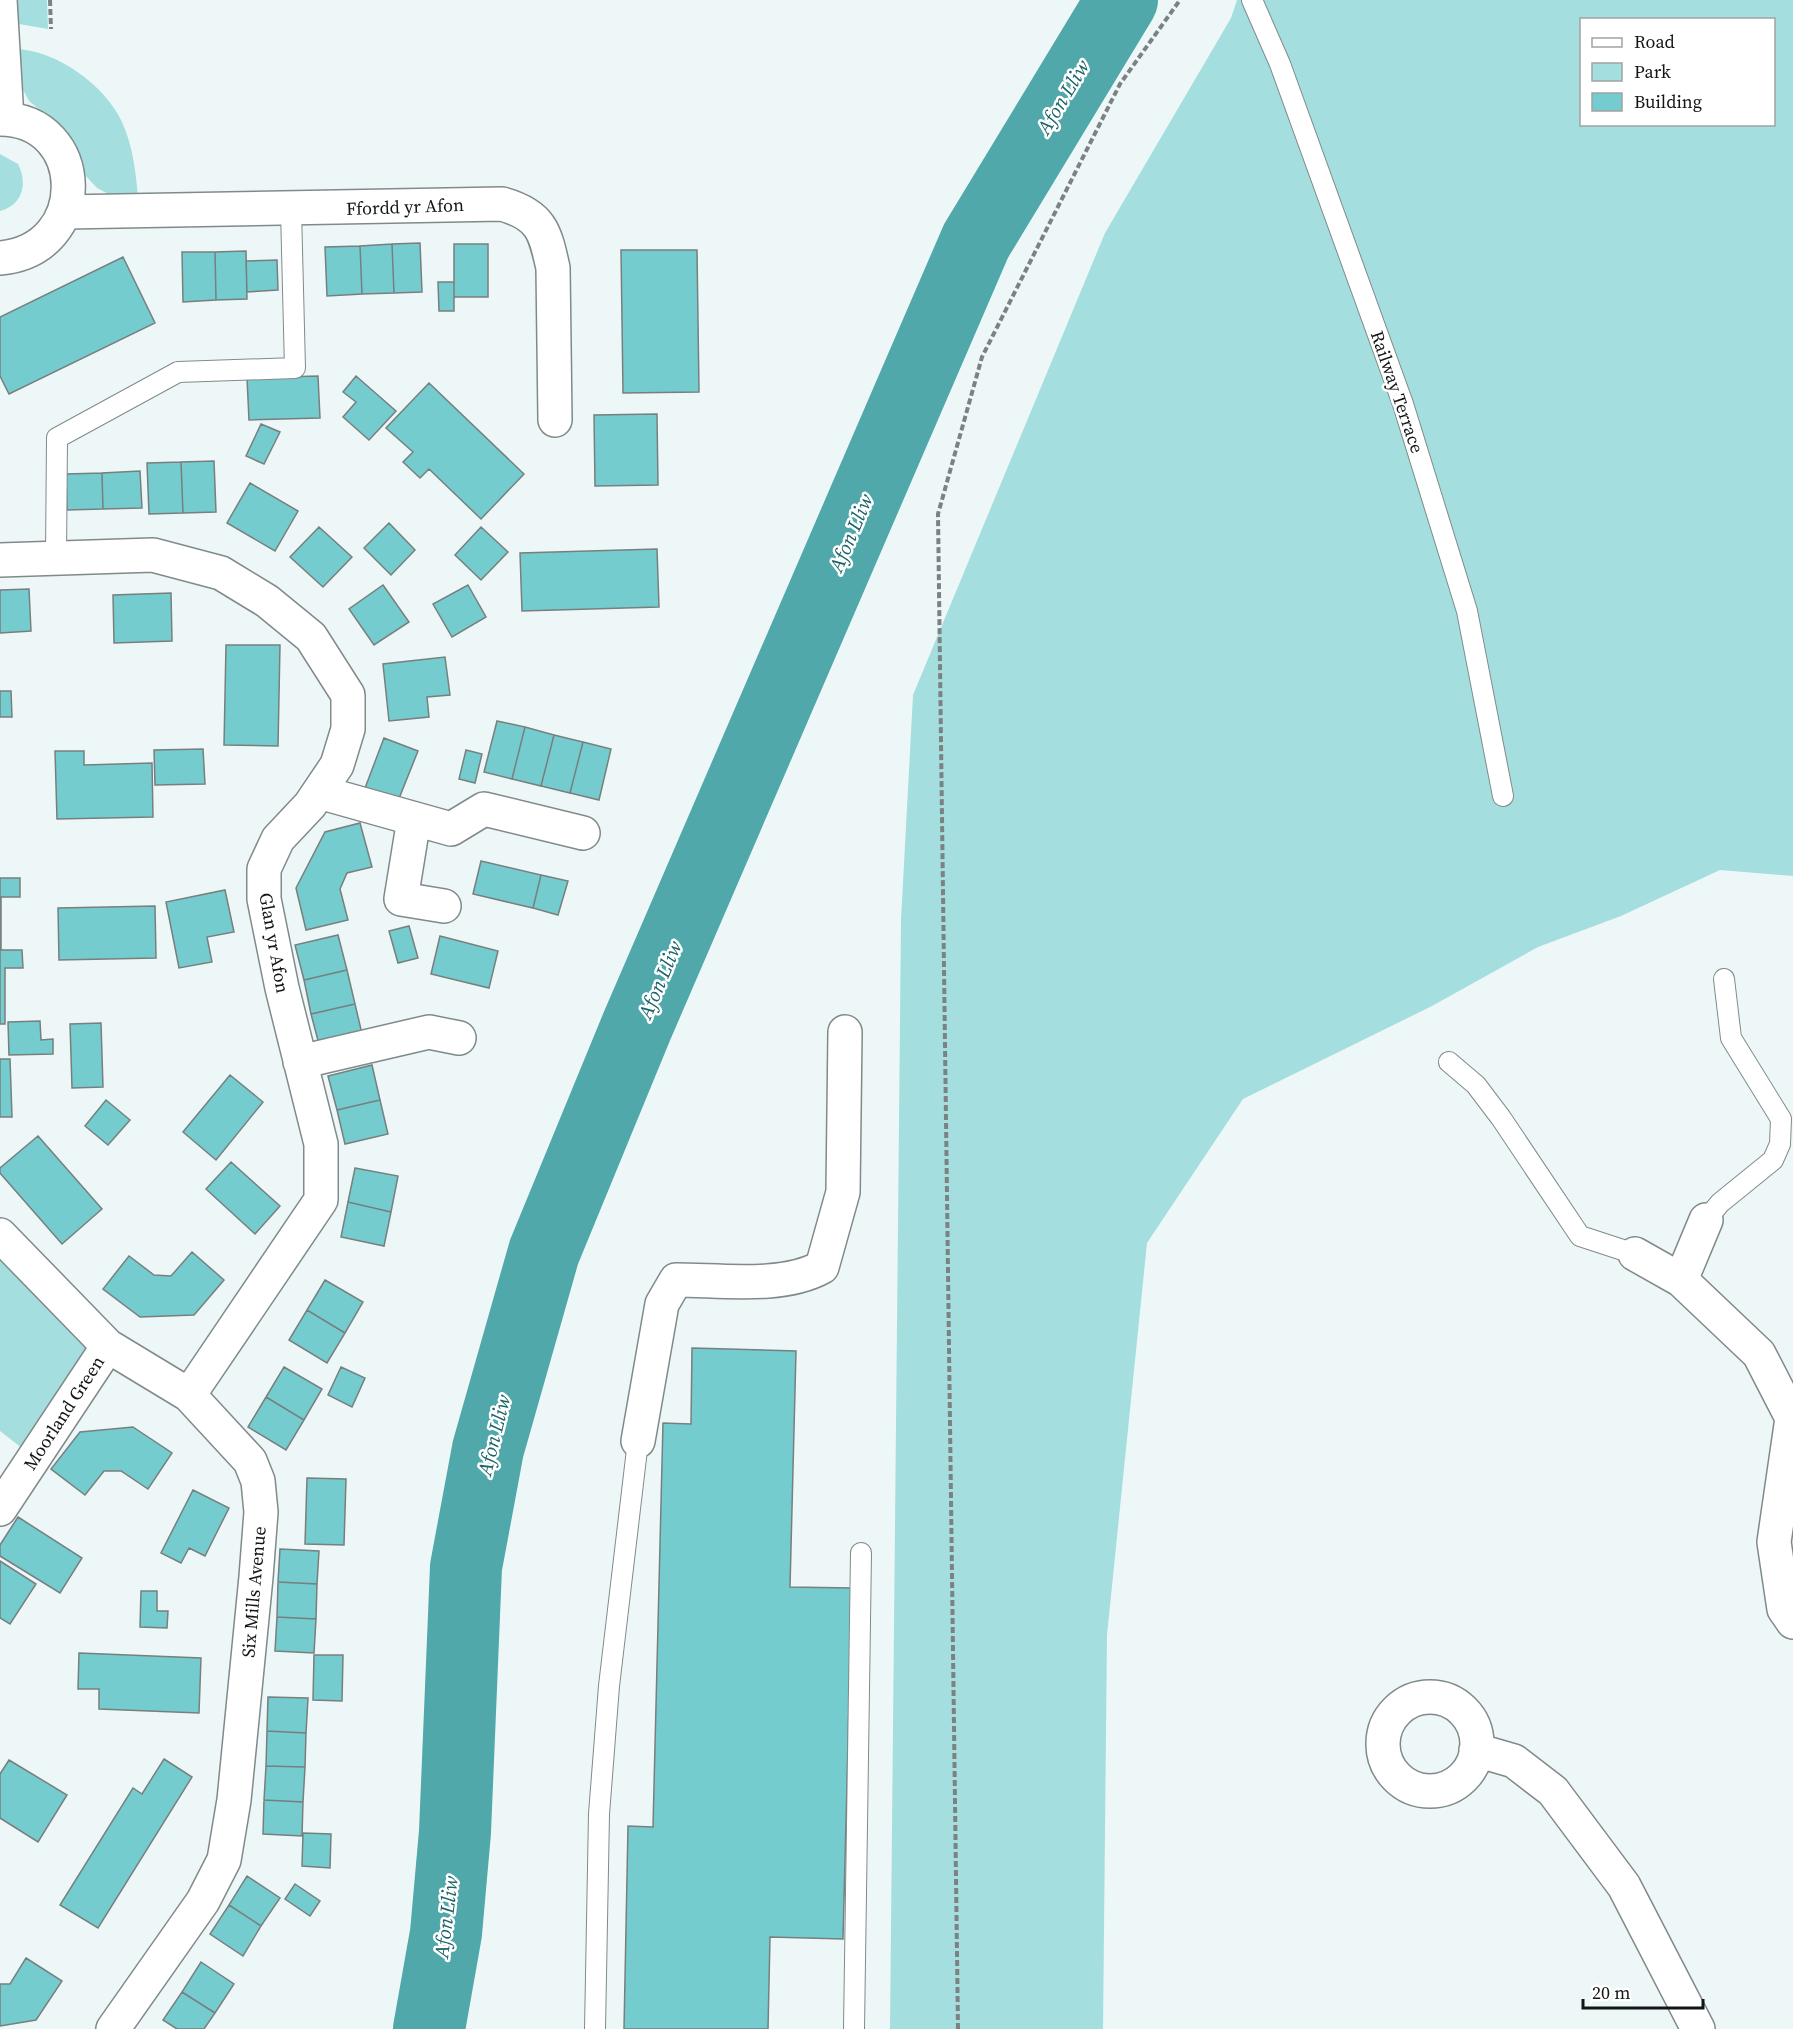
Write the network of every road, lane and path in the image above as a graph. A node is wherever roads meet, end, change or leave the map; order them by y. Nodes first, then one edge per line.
1 (0, 0) edge
2 (50, 0) edge
3 (1180, 0) edge
4 (1252, 0) edge
5 (51, 28) dead end
6 (4, 119) edge
7 (291, 210) junction
8 (65, 212) junction
9 (0, 258) edge
10 (555, 420) dead end
11 (56, 558) junction
12 (0, 560) edge
13 (319, 792) junction
14 (1503, 796) dead end
15 (414, 819) junction
16 (583, 832) dead end
17 (444, 906) dead end
18 (1724, 979) dead end
19 (845, 1032) dead end
20 (459, 1038) dead end
21 (300, 1062) junction
22 (1449, 1062) dead end
23 (1706, 1220) joint
24 (0, 1235) edge
25 (1635, 1254) joint
26 (1681, 1280) junction
27 (108, 1346) junction
28 (189, 1395) junction
29 (1792, 1418) edge
30 (638, 1441) joint
31 (0, 1509) edge
32 (861, 1553) dead end
33 (1793, 1622) edge
34 (1476, 1750) dead end
35 (113, 2029) edge
36 (595, 2029) edge
37 (854, 2029) edge
38 (958, 2029) edge
39 (1698, 2029) edge

1 - 6 street
2 - 5 path
3 - 38 path
4 - 14 lane, Railway Terrace
6 - 8 street
7 - 8 street, Ffordd yr Afon
7 - 10 street, Ffordd yr Afon
7 - 11 lane
8 - 9 street
11 - 12 street, Glan yr Afon
11 - 13 street, Glan yr Afon
13 - 15 street
13 - 21 street, Glan yr Afon
15 - 16 street
15 - 17 street
18 - 23 lane
19 - 30 street
20 - 21 street
21 - 28 street, Glan yr Afon
22 - 25 lane
23 - 26 street
24 - 27 street, Six Mills Avenue
25 - 26 street
26 - 29 street
27 - 28 street, Six Mills Avenue
27 - 31 street, Moorland Green
28 - 35 street, Six Mills Avenue
29 - 33 street
30 - 36 lane
32 - 37 lane
34 - 39 street

